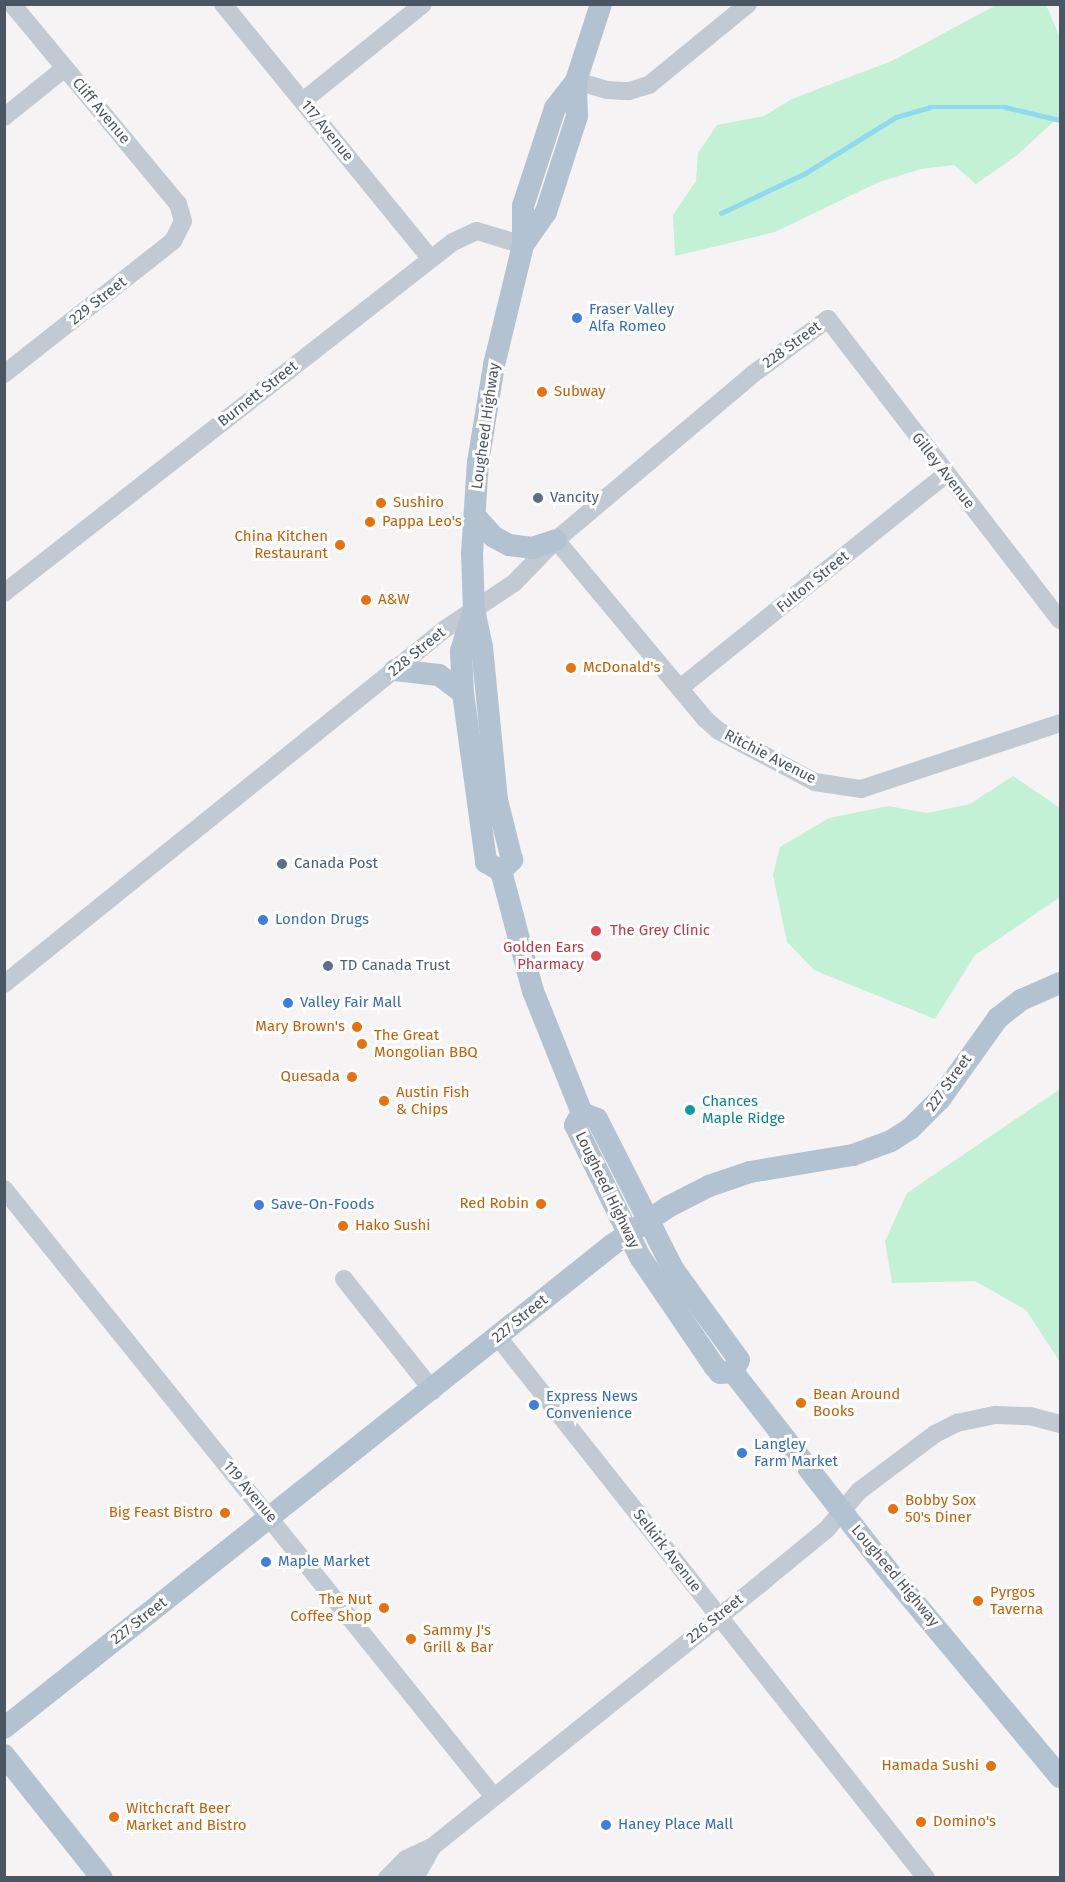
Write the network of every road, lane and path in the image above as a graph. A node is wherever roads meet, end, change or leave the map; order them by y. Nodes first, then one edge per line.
1 (12, 4) edge
2 (223, 4) edge
3 (423, 4) edge
4 (601, 4) edge
5 (748, 4) edge
6 (65, 68) junction
7 (576, 81) junction
8 (303, 101) junction
9 (4, 117) edge
10 (183, 221) joint
11 (523, 245) junction
12 (430, 258) junction
13 (828, 319) joint
14 (4, 374) edge
15 (945, 475) junction
16 (475, 516) junction
17 (555, 540) junction
18 (4, 593) edge
19 (474, 610) junction
20 (1060, 620) edge
21 (395, 670) junction
22 (680, 688) junction
23 (462, 693) junction
24 (1060, 723) edge
25 (501, 871) junction
26 (1060, 983) edge
27 (4, 984) edge
28 (582, 1113) junction
29 (4, 1189) edge
30 (648, 1221) junction
31 (629, 1234) junction
32 (344, 1279) dead end
33 (498, 1337) junction
34 (733, 1372) junction
35 (433, 1391) junction
36 (1060, 1424) edge
37 (841, 1511) junction
38 (272, 1518) junction
39 (719, 1616) junction
40 (4, 1728) edge
41 (4, 1755) edge
42 (1060, 1777) edge
43 (494, 1797) junction
44 (432, 1847) junction
45 (102, 1878) edge
46 (387, 1878) edge
47 (411, 1878) edge
48 (926, 1878) edge

1 - 6 street, Cliff Avenue
2 - 8 street, 117 Avenue
3 - 8 street
4 - 7 main road, Lougheed Highway
5 - 7 street
6 - 9 street
6 - 10 street, Cliff Avenue
7 - 11 main road, Lougheed Highway
8 - 12 street, 117 Avenue
10 - 14 street, 229 Street
11 - 12 street, Burnett Street
11 - 16 main road, Lougheed Highway
12 - 18 street, Burnett Street
13 - 15 street, Gilley Avenue
13 - 17 street, 228 Street
15 - 20 street, Gilley Avenue
15 - 22 street, Fulton Street
16 - 17 main road
16 - 19 main road, Lougheed Highway
17 - 19 street, 228 Street
17 - 22 street, Ritchie Avenue
19 - 21 street, 228 Street
19 - 23 main road, Lougheed Highway
19 - 25 main road, Lougheed Highway
21 - 23 main road
21 - 27 street, 228 Street
22 - 24 street, Ritchie Avenue
23 - 25 main road, Lougheed Highway
25 - 28 main road, Lougheed Highway
26 - 30 main road, 227 Street
28 - 30 main road, Lougheed Highway
28 - 31 main road, Lougheed Highway
29 - 38 street, 119 Avenue
30 - 31 main road, 227 Street
30 - 34 main road, Lougheed Highway
31 - 33 main road, 227 Street
31 - 34 main road, Lougheed Highway
32 - 35 street
33 - 35 main road, 227 Street
33 - 39 street, Selkirk Avenue
34 - 37 main road, Lougheed Highway
35 - 38 main road, 227 Street
36 - 37 street, 226 Street
37 - 39 street, 226 Street
37 - 42 main road, Lougheed Highway
38 - 40 main road, 227 Street
38 - 43 street, 119 Avenue
39 - 43 street, 226 Street
39 - 48 street, Selkirk Avenue
41 - 45 main road
43 - 44 street, 226 Street
44 - 46 street, 226 Street
44 - 47 street

